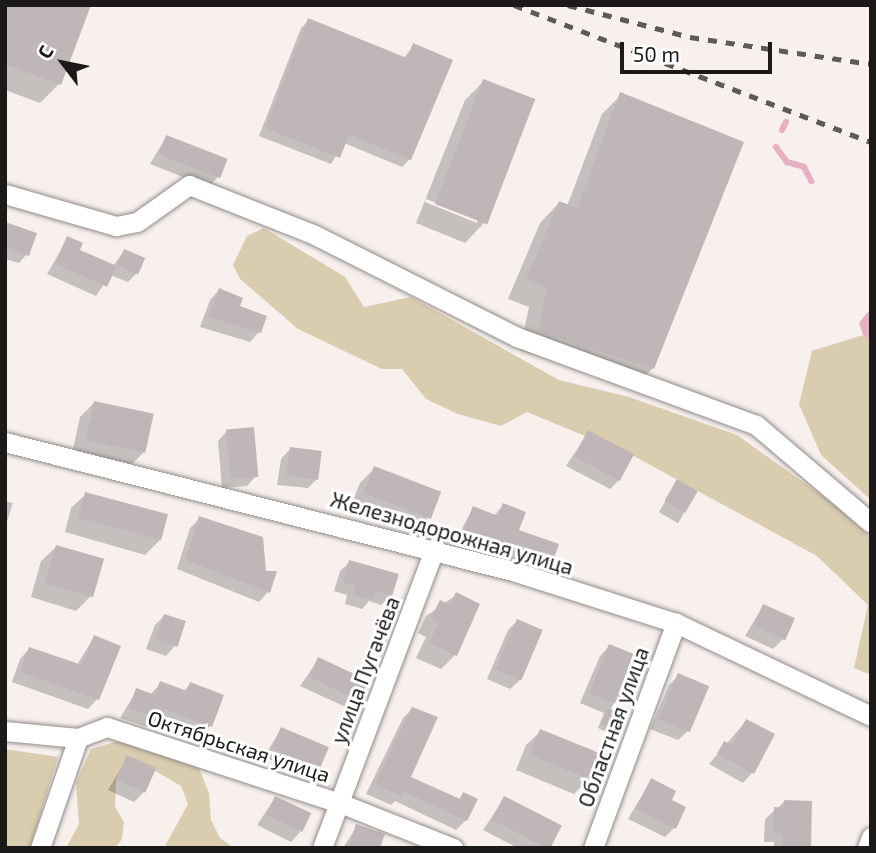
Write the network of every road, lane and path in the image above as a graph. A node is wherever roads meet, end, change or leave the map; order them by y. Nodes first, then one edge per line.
1 (5, 194) edge
2 (5, 442) edge
3 (871, 523) edge
4 (435, 548) junction
5 (676, 623) junction
6 (871, 716) edge
7 (5, 731) edge
8 (78, 738) junction
9 (340, 803) junction
10 (871, 837) edge
11 (40, 848) edge
12 (323, 848) edge
13 (453, 848) edge
14 (593, 848) edge
15 (867, 848) edge

1 - 3 street
2 - 4 street, Железнодорожная улица
4 - 5 street, Железнодорожная улица
4 - 9 street, улица Пугачёва
5 - 6 street, Железнодорожная улица
5 - 14 street, Областная улица
7 - 8 street, Октябрьская улица
8 - 9 street, Октябрьская улица
8 - 11 street
9 - 12 street, улица Пугачёва
9 - 13 street, Октябрьская улица
10 - 15 street

